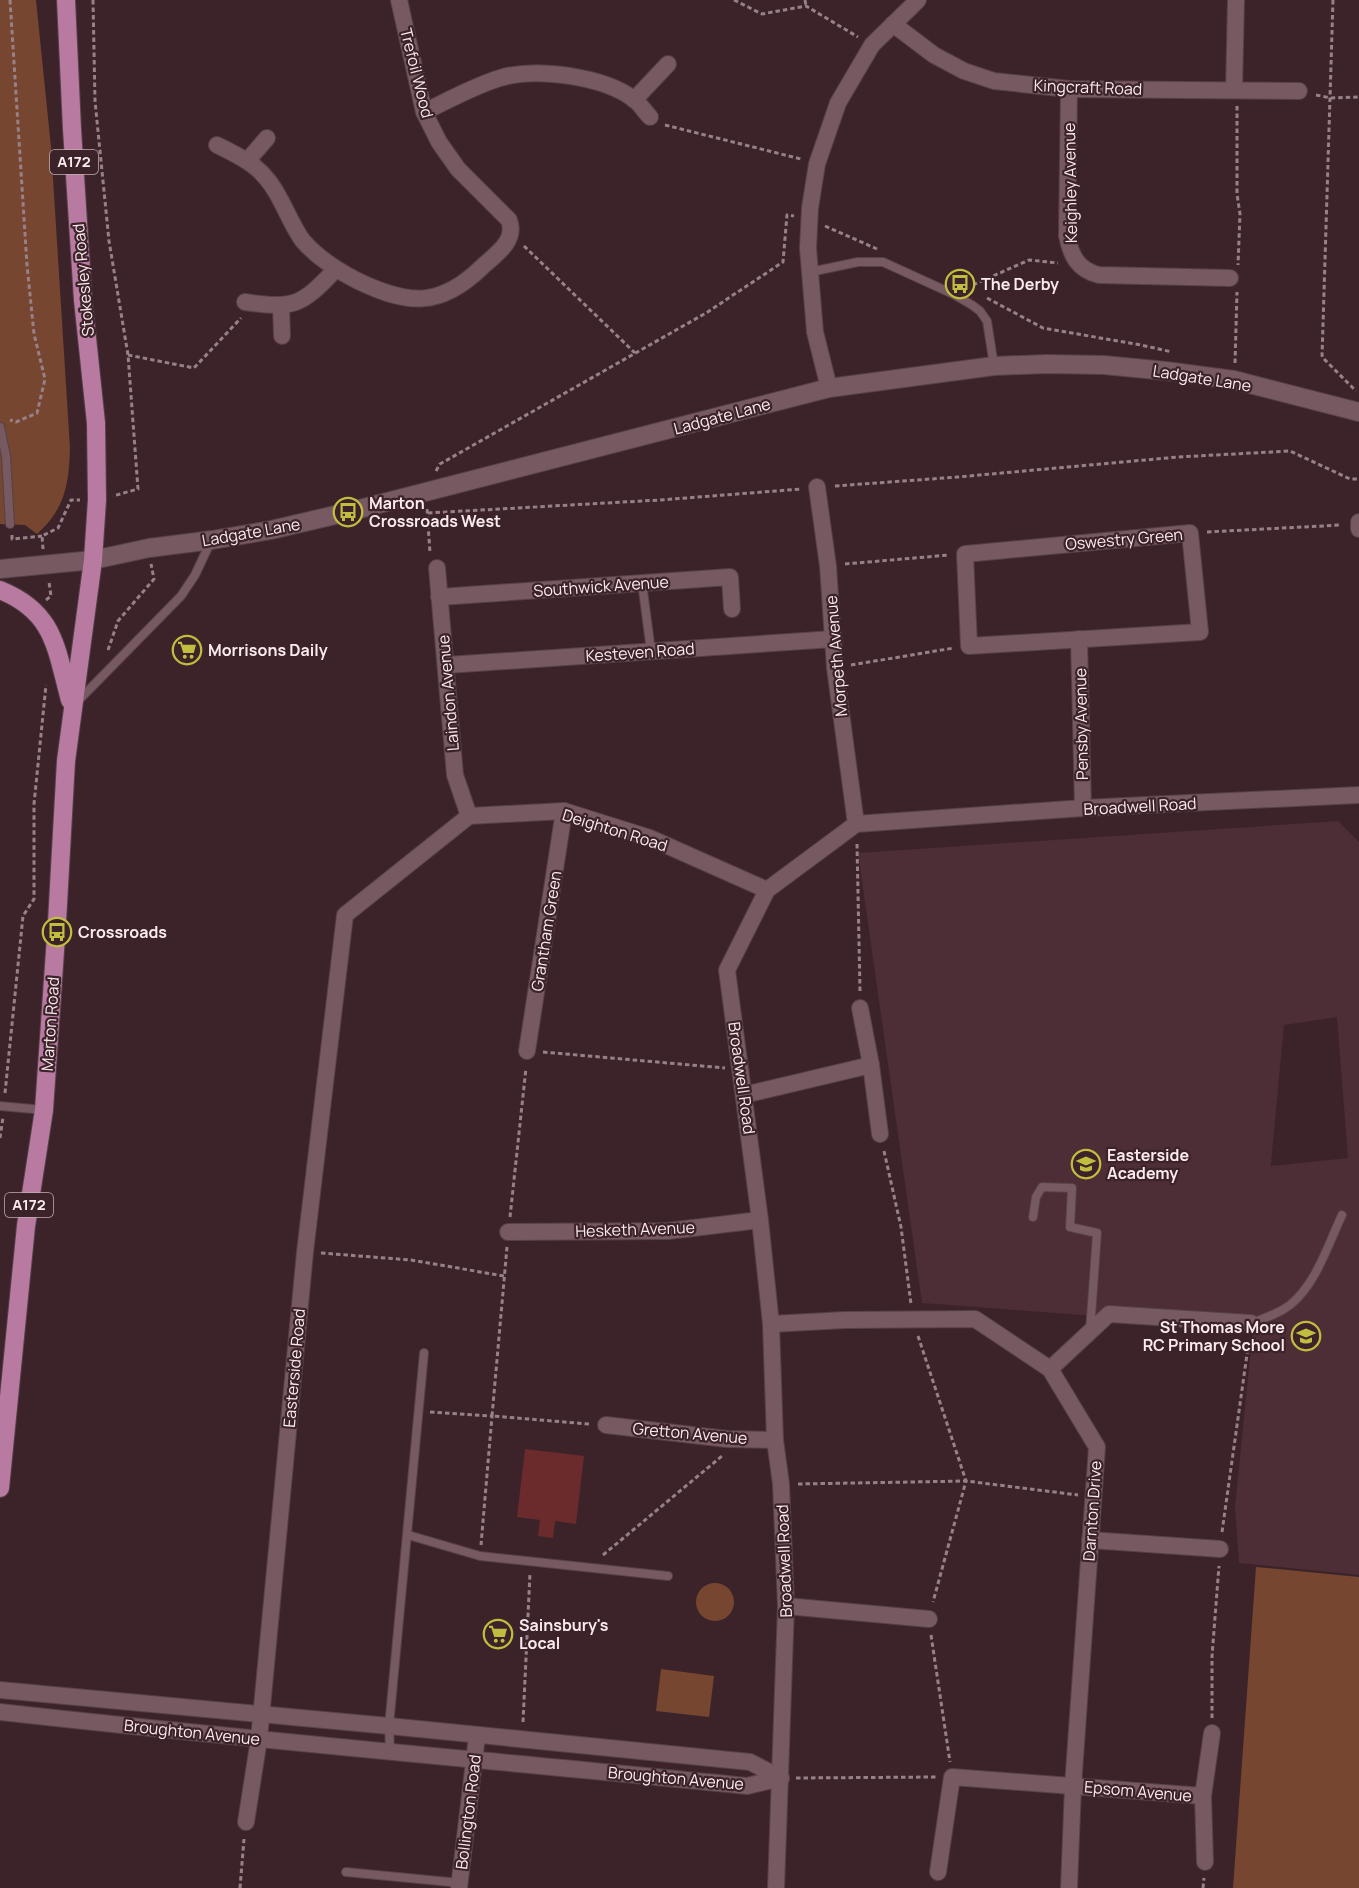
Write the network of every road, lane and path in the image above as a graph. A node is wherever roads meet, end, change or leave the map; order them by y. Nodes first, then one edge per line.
1 (10, 0) edge
2 (66, 0) edge
3 (93, 0) edge
4 (399, 0) edge
5 (734, 0) edge
6 (805, 0) edge
7 (918, 0) edge
8 (1236, 0) edge
9 (1333, 0) edge
10 (806, 6) junction
11 (893, 24) junction
12 (872, 45) junction
13 (668, 64) dead end
14 (1069, 88) junction
15 (1236, 90) junction
16 (1299, 91) joint
17 (1359, 97) edge
18 (1331, 98) junction
19 (634, 100) junction
20 (424, 112) junction
21 (650, 117) joint
22 (267, 138) dead end
23 (217, 145) dead end
24 (248, 160) junction
25 (817, 164) junction
26 (809, 219) junction
27 (511, 234) junction
28 (883, 251) dead end
29 (1078, 265) junction
30 (335, 270) junction
31 (810, 272) junction
32 (1233, 278) junction
33 (957, 283) dead end
34 (967, 288) junction
35 (977, 293) dead end
36 (953, 294) junction
37 (986, 298) dead end
38 (245, 302) joint
39 (281, 306) junction
40 (282, 336) dead end
41 (635, 353) junction
42 (128, 355) junction
43 (1182, 355) dead end
44 (994, 366) junction
45 (1234, 380) junction
46 (830, 388) junction
47 (1359, 395) edge
48 (1359, 412) edge
49 (8, 418) dead end
50 (0, 427) edge
51 (1359, 479) edge
52 (817, 488) junction
53 (138, 489) dead end
54 (427, 492) junction
55 (427, 513) junction
56 (1359, 523) edge
57 (10, 524) joint
58 (1359, 529) edge
59 (1190, 533) junction
60 (42, 537) dead end
61 (212, 540) junction
62 (149, 548) junction
63 (965, 554) junction
64 (93, 560) junction
65 (828, 566) junction
66 (437, 568) joint
67 (0, 569) edge
68 (642, 583) junction
69 (0, 590) edge
70 (439, 597) junction
71 (732, 609) dead end
72 (834, 639) junction
73 (1080, 639) junction
74 (969, 646) junction
75 (108, 651) dead end
76 (651, 651) junction
77 (447, 665) junction
78 (835, 668) junction
79 (72, 707) junction
80 (1359, 795) edge
81 (1083, 808) junction
82 (564, 811) junction
83 (468, 816) junction
84 (856, 824) junction
85 (35, 871) dead end
86 (767, 890) junction
87 (860, 1008) joint
88 (527, 1051) junction
89 (871, 1065) junction
90 (740, 1070) junction
91 (744, 1095) junction
92 (2, 1107) edge
93 (44, 1110) junction
94 (880, 1134) joint
95 (0, 1138) edge
96 (1342, 1215) dead end
97 (1033, 1217) dead end
98 (760, 1220) junction
99 (508, 1232) junction
100 (304, 1252) junction
101 (504, 1276) junction
102 (913, 1320) junction
103 (1251, 1323) junction
104 (771, 1324) junction
105 (1090, 1331) junction
106 (424, 1353) dead end
107 (1050, 1369) junction
108 (419, 1411) junction
109 (492, 1416) junction
110 (606, 1425) joint
111 (727, 1439) junction
112 (775, 1440) junction
113 (966, 1481) junction
114 (781, 1484) junction
115 (0, 1488) edge
116 (1093, 1497) junction
117 (408, 1535) junction
118 (1090, 1540) junction
119 (1220, 1549) junction
120 (480, 1556) junction
121 (530, 1562) junction
122 (587, 1568) junction
123 (668, 1576) dead end
124 (786, 1606) junction
125 (929, 1619) junction
126 (0, 1690) edge
127 (0, 1712) edge
128 (261, 1716) junction
129 (389, 1726) junction
130 (1212, 1733) joint
131 (477, 1736) junction
132 (259, 1739) junction
133 (522, 1740) junction
134 (390, 1750) junction
135 (474, 1761) junction
136 (952, 1777) junction
137 (781, 1778) junction
138 (1073, 1786) junction
139 (1203, 1796) junction
140 (246, 1822) joint
141 (1205, 1862) dead end
142 (346, 1872) dead end
143 (938, 1872) dead end
144 (459, 1886) edge
145 (240, 1888) edge
146 (776, 1888) edge
147 (1069, 1888) edge

1 - 49 path
2 - 64 main road, Stokesley Road / A172
3 - 42 path
4 - 20 street, Trefoil Wood
5 - 10 path
6 - 10 path
7 - 11 street
8 - 15 street
9 - 18 path
10 - 12 path
11 - 12 street
11 - 14 street, Kingcraft Road
12 - 25 street
13 - 19 street
14 - 15 street, Kingcraft Road
14 - 29 street, Keighley Avenue
15 - 16 street, Kingcraft Road
15 - 32 path
16 - 18 path
17 - 18 path
18 - 47 path
19 - 20 street
19 - 21 street
20 - 27 street, Trefoil Wood
21 - 25 path
22 - 24 street
23 - 24 street
24 - 30 street
25 - 26 street
26 - 28 path
26 - 31 street
26 - 41 path
27 - 30 street
27 - 41 path
29 - 32 street, Keighley Avenue
29 - 34 path
30 - 39 street
31 - 36 lane
31 - 46 street
32 - 45 path
33 - 34 path
34 - 35 path
34 - 36 path
36 - 44 lane
37 - 43 path
38 - 39 street
38 - 42 path
39 - 40 street
41 - 54 path
42 - 53 path
44 - 45 main road, Ladgate Lane
44 - 46 main road, Ladgate Lane
45 - 48 main road, Ladgate Lane
46 - 54 main road, Ladgate Lane
50 - 57 lane
51 - 52 path
52 - 55 path
52 - 65 street, Morpeth Avenue
54 - 55 path
54 - 61 main road, Ladgate Lane
55 - 66 path
56 - 58 street
56 - 59 path
57 - 60 path
59 - 63 street, Oswestry Green
59 - 73 street, Oswestry Green
61 - 62 main road, Ladgate Lane
61 - 79 lane
62 - 64 main road, Ladgate Lane
62 - 75 path
63 - 65 path
63 - 74 street
64 - 67 main road, Ladgate Lane
64 - 79 main road, Marton Road / A172
65 - 72 street, Morpeth Avenue
66 - 70 street, Laindon Avenue
68 - 70 street, Southwick Avenue
68 - 71 street, Southwick Avenue
68 - 76 lane
69 - 79 main road, A172
70 - 77 street, Laindon Avenue
72 - 76 street, Kesteven Road
72 - 78 street, Morpeth Avenue
73 - 74 street, Oswestry Green
73 - 81 street, Pensby Avenue
74 - 78 path
76 - 77 street, Kesteven Road
77 - 83 street, Laindon Avenue
78 - 84 street, Morpeth Avenue
79 - 93 main road, Marton Road / A172
80 - 81 street, Broadwell Road
81 - 84 street, Broadwell Road
82 - 83 street, Deighton Road
82 - 86 street, Deighton Road
82 - 88 street, Grantham Green
83 - 100 street, Easterside Road
84 - 86 street, Broadwell Road
84 - 87 path
85 - 92 path
86 - 90 street, Broadwell Road
87 - 89 street
88 - 90 path
88 - 99 path
89 - 91 street
89 - 94 street
90 - 91 street, Broadwell Road
91 - 98 street, Broadwell Road
92 - 93 lane
92 - 95 path
93 - 115 main road, Marton Road / A172
94 - 102 path
96 - 103 lane
97 - 105 lane
98 - 99 street, Hesketh Avenue
98 - 104 street, Broadwell Road
99 - 101 path
100 - 101 path
100 - 128 street, Easterside Road
101 - 109 path
102 - 104 street, Darnton Drive
102 - 107 street, Darnton Drive
102 - 113 path
103 - 105 street
103 - 119 path
104 - 112 street, Broadwell Road
105 - 107 street
106 - 108 lane
107 - 116 street, Darnton Drive
108 - 109 path
108 - 117 lane
109 - 110 path
109 - 120 path
110 - 111 street, Gretton Avenue
111 - 112 street, Gretton Avenue
111 - 122 path
112 - 114 street, Broadwell Road
113 - 114 path
113 - 116 path
113 - 125 path
114 - 124 street, Broadwell Road
116 - 118 street, Darnton Drive
117 - 120 lane
117 - 129 lane
118 - 119 street
118 - 138 street, Darnton Drive
119 - 130 path
120 - 121 lane
121 - 122 lane
121 - 133 path
122 - 123 lane
124 - 125 street
124 - 137 street, Broadwell Road
125 - 136 path
126 - 128 street, Broughton Avenue
127 - 132 street, Broughton Avenue
128 - 129 street, Broughton Avenue
128 - 132 street, Easterside Road
129 - 131 street, Broughton Avenue
129 - 134 lane
130 - 139 street
131 - 133 street, Broughton Avenue
131 - 135 street, Bollington Road
132 - 134 street, Broughton Avenue
132 - 140 street, Easterside Road
133 - 137 street, Broughton Avenue
134 - 135 street, Broughton Avenue
135 - 137 street, Broughton Avenue
135 - 144 street, Bollington Road
136 - 137 path
136 - 138 street, Epsom Avenue
136 - 143 street
137 - 146 street, Broadwell Road
138 - 139 street, Epsom Avenue
138 - 147 street, Darnton Drive
139 - 141 street
140 - 145 path
142 - 144 lane

